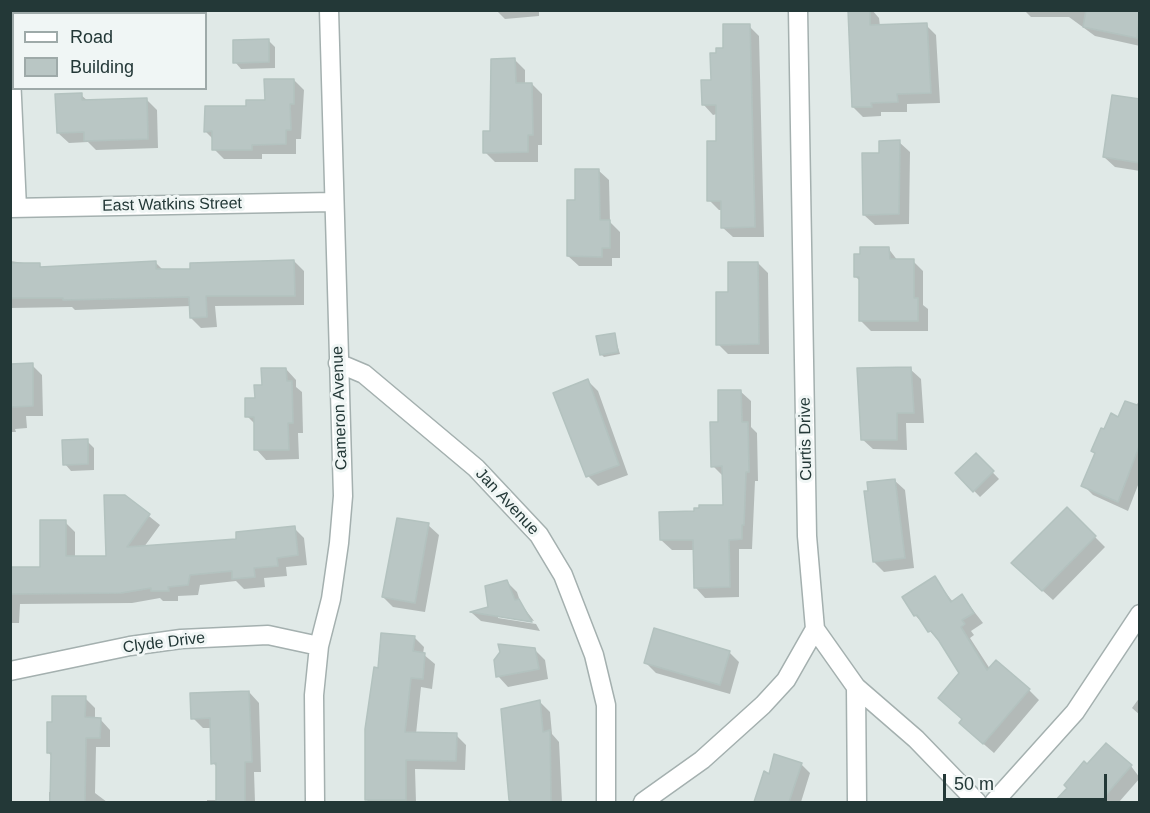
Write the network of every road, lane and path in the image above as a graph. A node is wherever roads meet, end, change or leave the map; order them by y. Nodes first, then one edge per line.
1 (329, 10) edge
2 (798, 10) edge
3 (10, 54) edge
4 (333, 202) junction
5 (14, 208) edge
6 (338, 363) junction
7 (1140, 614) edge
8 (815, 629) junction
9 (320, 646) junction
10 (10, 671) edge
11 (855, 687) junction
12 (315, 802) edge
13 (606, 802) edge
14 (643, 802) edge
15 (857, 802) edge
16 (977, 802) edge
17 (994, 802) edge

1 - 4 street, Cameron Avenue
2 - 8 street, Curtis Drive
3 - 5 street
4 - 5 street, East Watkins Street
4 - 6 street, Cameron Avenue
6 - 9 street, Cameron Avenue
6 - 13 street, Jan Avenue
7 - 17 street
8 - 11 street, Curtis Drive
8 - 14 street
9 - 10 street, Clyde Drive
9 - 12 street, Cameron Avenue
11 - 15 street
11 - 16 street, Curtis Drive

